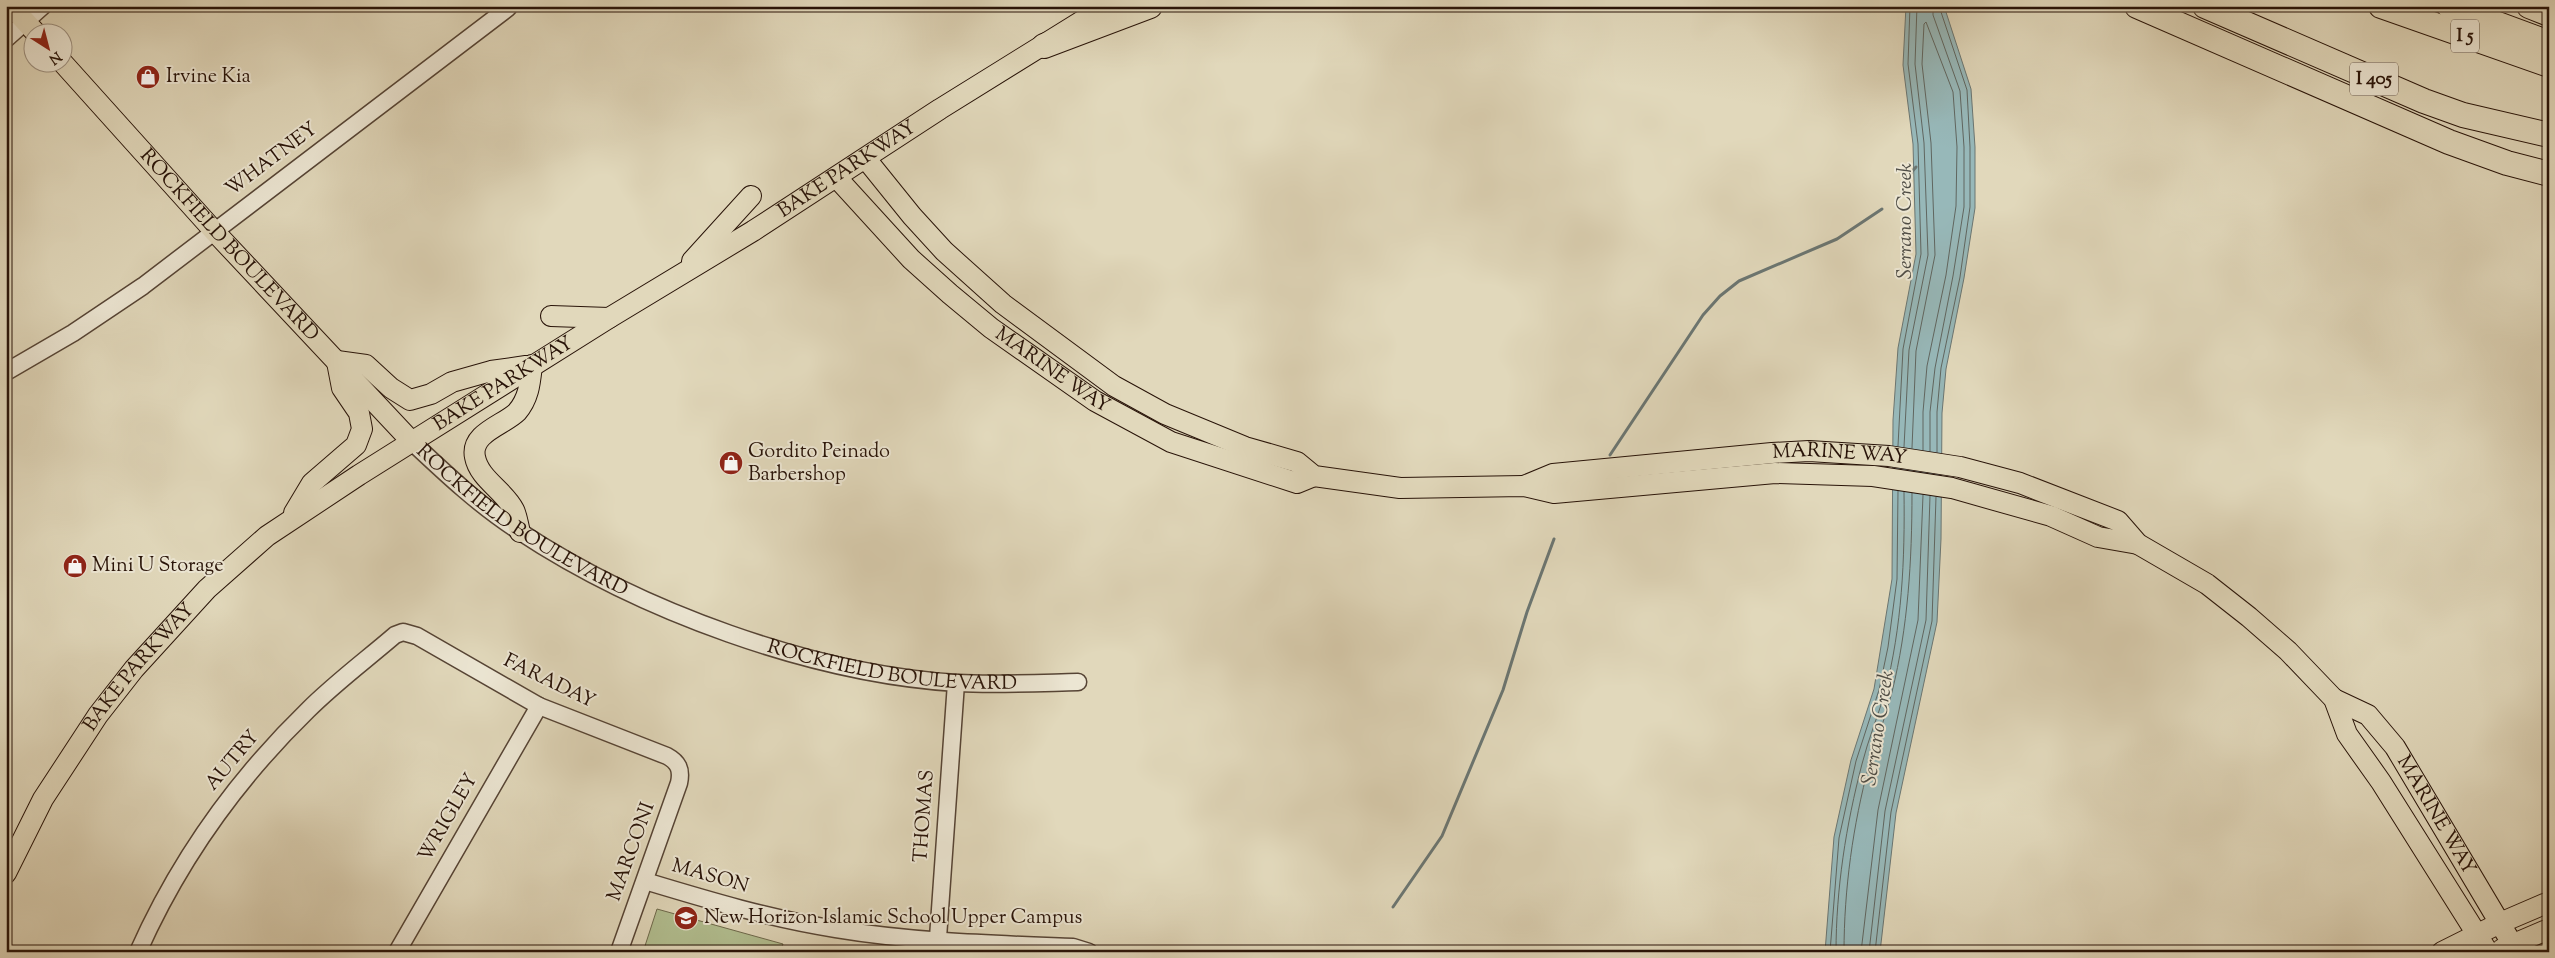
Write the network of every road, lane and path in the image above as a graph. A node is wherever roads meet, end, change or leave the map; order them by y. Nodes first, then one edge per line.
1 (11, 6) edge
2 (43, 6) edge
3 (1106, 6) edge
4 (1150, 6) edge
5 (2137, 6) edge
6 (2205, 6) edge
7 (2381, 6) edge
8 (2423, 6) edge
9 (2449, 6) edge
10 (2481, 6) edge
11 (2529, 6) edge
12 (508, 8) dead end
13 (2549, 14) edge
14 (25, 22) edge
15 (33, 22) edge
16 (2549, 30) edge
17 (22, 31) edge
18 (6, 39) edge
19 (2549, 43) edge
20 (1044, 46) junction
21 (2549, 51) edge
22 (2549, 65) edge
23 (71, 72) edge
24 (2549, 135) edge
25 (866, 159) junction
26 (2549, 174) edge
27 (837, 178) junction
28 (751, 196) dead end
29 (214, 231) junction
30 (676, 278) junction
31 (551, 316) dead end
32 (609, 318) junction
33 (337, 362) junction
34 (532, 365) junction
35 (6, 372) edge
36 (412, 442) junction
37 (1314, 476) junction
38 (290, 520) junction
39 (520, 532) junction
40 (403, 632) joint
41 (1078, 682) dead end
42 (956, 683) junction
43 (2334, 699) junction
44 (539, 706) junction
45 (679, 765) joint
46 (6, 873) edge
47 (645, 881) junction
48 (2549, 902) edge
49 (2500, 923) junction
50 (2549, 929) edge
51 (2476, 934) junction
52 (937, 946) edge
53 (2508, 949) edge
54 (138, 952) edge
55 (397, 952) edge
56 (619, 952) edge
57 (1089, 952) edge
58 (2442, 952) edge
59 (2488, 952) edge

1 - 14 main road
2 - 15 street
3 - 20 main road, BAKE PARKWAY
4 - 20 highway
5 - 26 highway
6 - 24 highway, I 405
7 - 22 highway, I 5
8 - 21 highway
9 - 19 highway
10 - 16 highway
11 - 13 highway
12 - 29 street, WHATNEY
17 - 18 street
20 - 25 main road, BAKE PARKWAY
23 - 29 main road, ROCKFIELD BOULEVARD
25 - 27 main road, BAKE PARKWAY
25 - 37 main road, MARINE WAY
27 - 30 main road, BAKE PARKWAY
27 - 37 main road, MARINE WAY
28 - 30 main road
29 - 33 main road, ROCKFIELD BOULEVARD
29 - 35 street, WHATNEY
30 - 32 main road, BAKE PARKWAY
31 - 32 main road
32 - 34 main road, BAKE PARKWAY
33 - 34 main road
33 - 36 main road, ROCKFIELD BOULEVARD
33 - 38 main road
34 - 36 main road, BAKE PARKWAY
34 - 39 main road
36 - 38 main road, BAKE PARKWAY
36 - 39 street, ROCKFIELD BOULEVARD
37 - 43 main road, MARINE WAY
38 - 46 main road, BAKE PARKWAY
39 - 42 street, ROCKFIELD BOULEVARD
40 - 44 street, FARADAY
40 - 54 street, AUTRY
41 - 42 street, ROCKFIELD BOULEVARD
42 - 52 street, THOMAS
43 - 49 main road, MARINE WAY
43 - 51 main road, MARINE WAY
44 - 45 street, FARADAY
44 - 55 street, WRIGLEY
45 - 47 street, MARCONI
47 - 52 street, MASON
47 - 56 street, MARCONI
48 - 49 main road
49 - 51 main road
49 - 53 main road, MARINE WAY
50 - 53 main road
51 - 58 main road
51 - 59 main road, MARINE WAY
52 - 57 street, MASON

